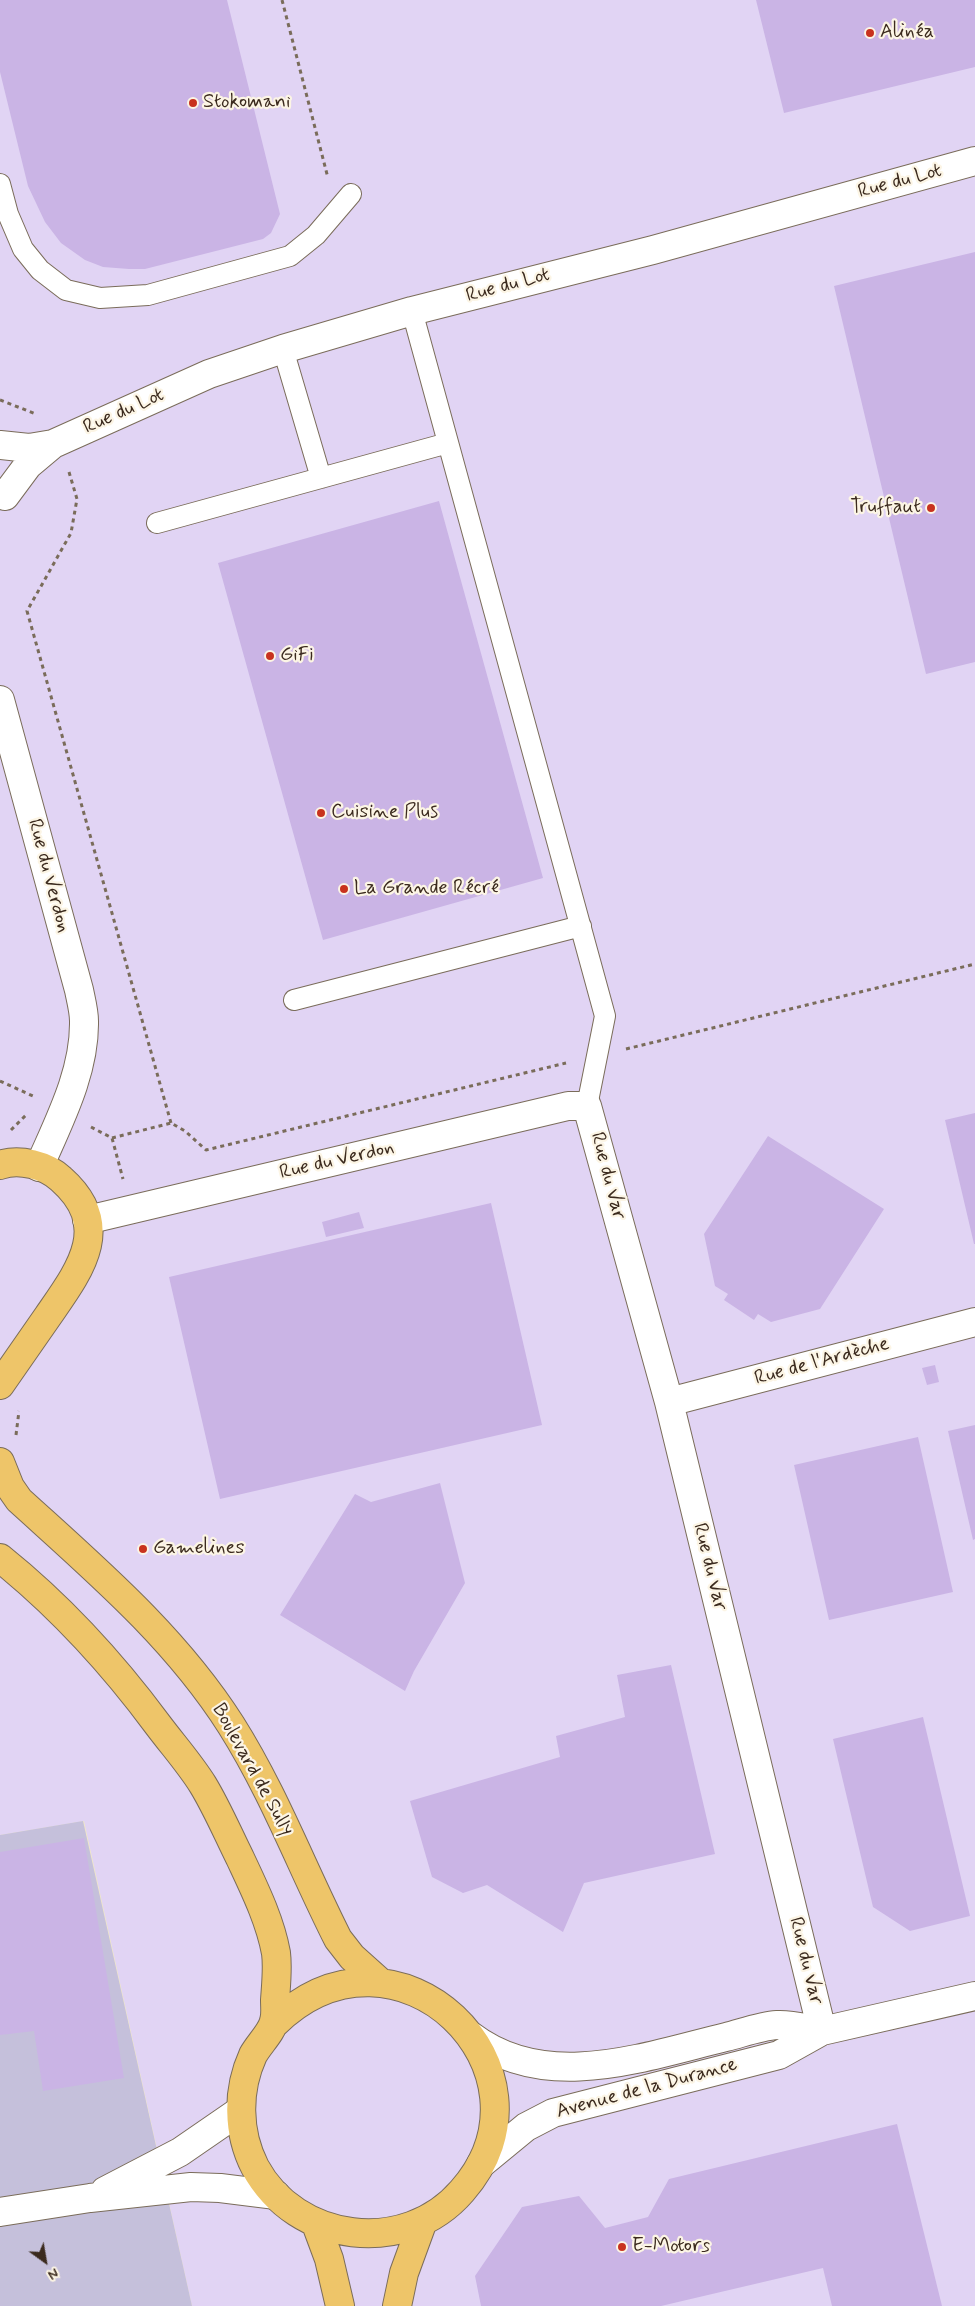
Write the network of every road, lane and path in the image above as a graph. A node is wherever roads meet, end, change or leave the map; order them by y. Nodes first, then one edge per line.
1 (282, 0) edge
2 (975, 161) edge
3 (0, 184) edge
4 (351, 194) dead end
5 (337, 210) junction
6 (412, 311) junction
7 (283, 349) junction
8 (0, 400) edge
9 (56, 442) junction
10 (448, 443) junction
11 (0, 444) edge
12 (0, 458) edge
13 (321, 478) junction
14 (2, 503) edge
15 (158, 522) dead end
16 (0, 700) edge
17 (581, 926) junction
18 (975, 964) edge
19 (294, 1000) dead end
20 (599, 1056) junction
21 (0, 1081) edge
22 (35, 1097) junction
23 (32, 1105) dead end
24 (587, 1106) junction
25 (64, 1112) junction
26 (28, 1113) dead end
27 (171, 1123) junction
28 (6, 1132) dead end
29 (112, 1138) junction
30 (0, 1165) edge
31 (39, 1167) junction
32 (130, 1210) junction
33 (87, 1220) junction
34 (975, 1322) edge
35 (0, 1385) edge
36 (669, 1402) junction
37 (21, 1406) dead end
38 (16, 1441) dead end
39 (0, 1462) edge
40 (0, 1558) edge
41 (381, 1983) junction
42 (975, 1996) edge
43 (274, 2024) junction
44 (822, 2031) junction
45 (470, 2036) junction
46 (241, 2110) junction
47 (481, 2164) junction
48 (276, 2195) junction
49 (90, 2198) junction
50 (0, 2212) edge
51 (423, 2221) junction
52 (316, 2224) junction
53 (340, 2306) edge
54 (397, 2306) edge

1 - 5 path
2 - 6 street, Rue du Lot
3 - 5 lane
4 - 5 lane
6 - 7 street, Rue du Lot
6 - 10 lane
7 - 9 street, Rue du Lot
7 - 13 lane
8 - 9 path
9 - 11 street
9 - 14 street
9 - 27 path
10 - 13 lane
10 - 17 lane
12 - 14 street
13 - 15 lane
16 - 25 street, Rue du Verdon
17 - 19 lane
17 - 20 lane
18 - 20 path
20 - 24 lane
20 - 27 path
21 - 22 path
22 - 23 path
22 - 25 path
24 - 32 street, Rue du Verdon
24 - 36 street, Rue du Var
25 - 29 path
25 - 31 street, Rue du Verdon
26 - 28 path
27 - 29 path
29 - 32 path
30 - 31 main road
31 - 33 main road
32 - 33 street, Rue du Verdon
33 - 35 main road
34 - 36 street, Rue de l'Ardèche
36 - 44 street, Rue du Var
37 - 38 path
39 - 41 main road, Boulevard de Sully
40 - 43 main road
41 - 43 main road
41 - 45 main road
42 - 44 street, Avenue de la Durance
43 - 46 main road
44 - 45 street, Avenue de la Durance
44 - 47 street, Avenue de la Durance
45 - 47 main road
46 - 48 main road
46 - 49 street
47 - 51 main road
48 - 49 street
48 - 52 main road
49 - 50 street
51 - 52 main road
51 - 54 main road
52 - 53 main road

